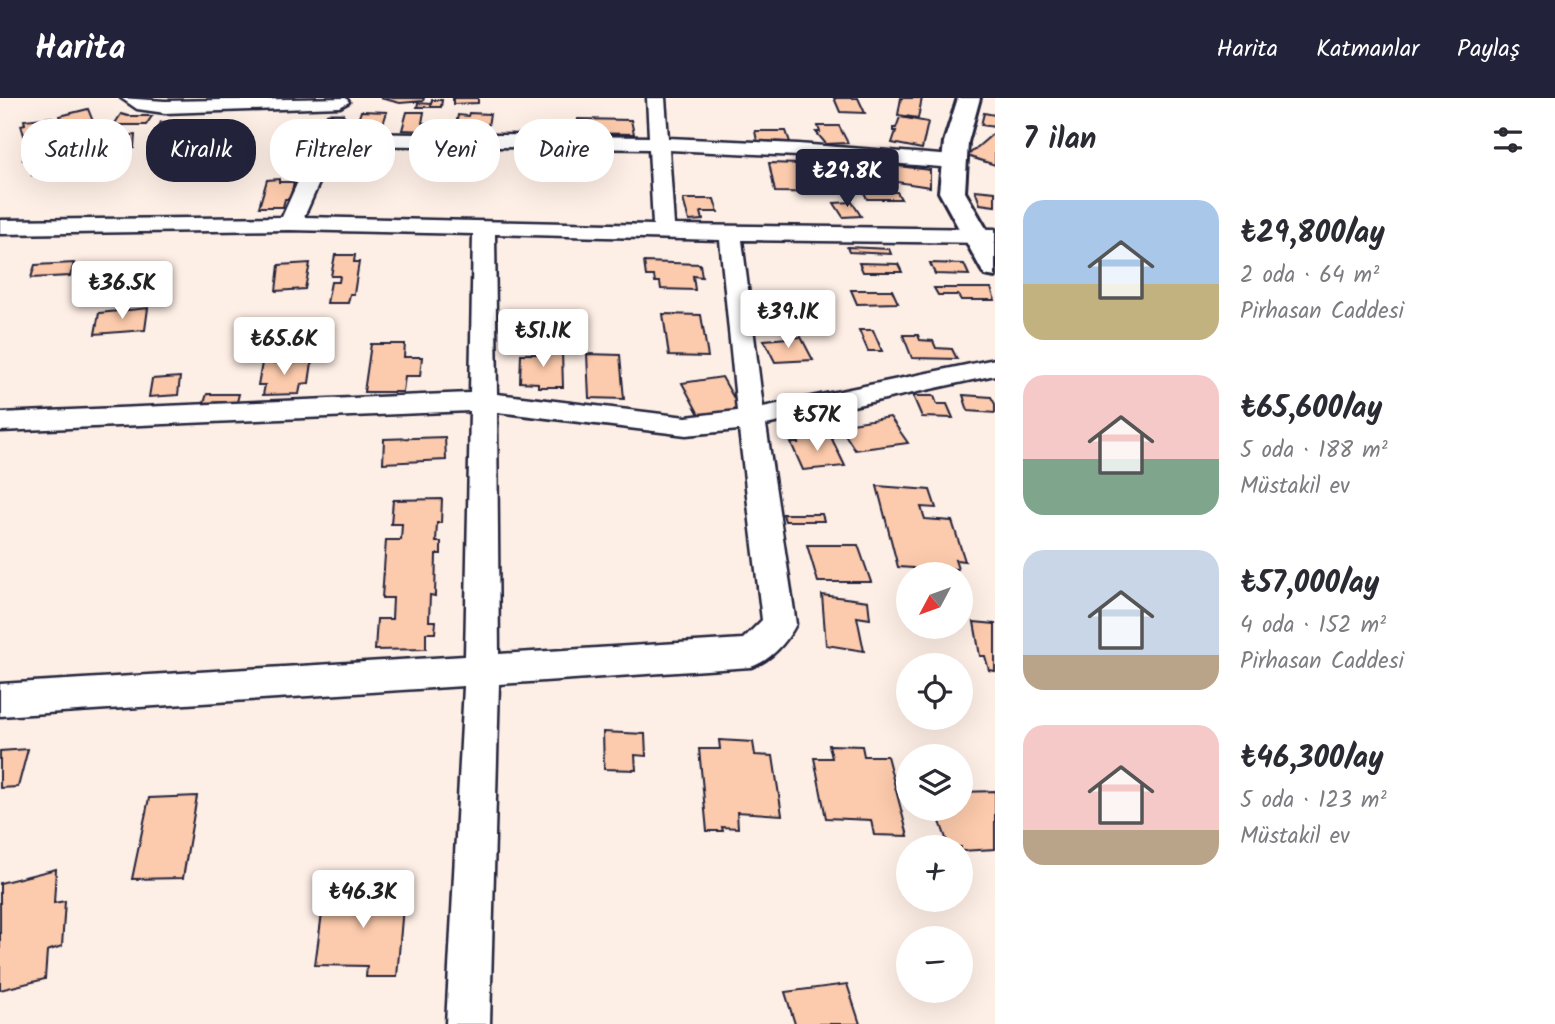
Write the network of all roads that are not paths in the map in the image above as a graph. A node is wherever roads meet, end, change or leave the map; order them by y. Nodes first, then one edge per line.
1 (130, 98) edge
2 (656, 98) edge
3 (969, 98) edge
4 (341, 100) edge
5 (335, 119) edge
6 (395, 140) edge
7 (657, 144) junction
8 (954, 162) junction
9 (309, 182) edge
10 (290, 223) junction
11 (0, 227) edge
12 (484, 228) junction
13 (664, 233) junction
14 (730, 234) junction
15 (985, 235) edge
16 (995, 269) edge
17 (995, 367) edge
18 (483, 401) junction
19 (751, 419) junction
20 (0, 422) edge
21 (482, 670) junction
22 (0, 699) edge
23 (468, 1024) edge

1 - 4 street
2 - 7 street
3 - 8 street
4 - 5 street
6 - 7 street
7 - 8 street
7 - 13 street
8 - 15 street
9 - 10 street
10 - 11 street
10 - 12 street
12 - 13 street
12 - 18 street
13 - 14 street
14 - 15 street
14 - 19 street
15 - 16 street
17 - 19 street
18 - 19 street
18 - 20 street
18 - 21 street
19 - 21 street
21 - 22 street
21 - 23 street

